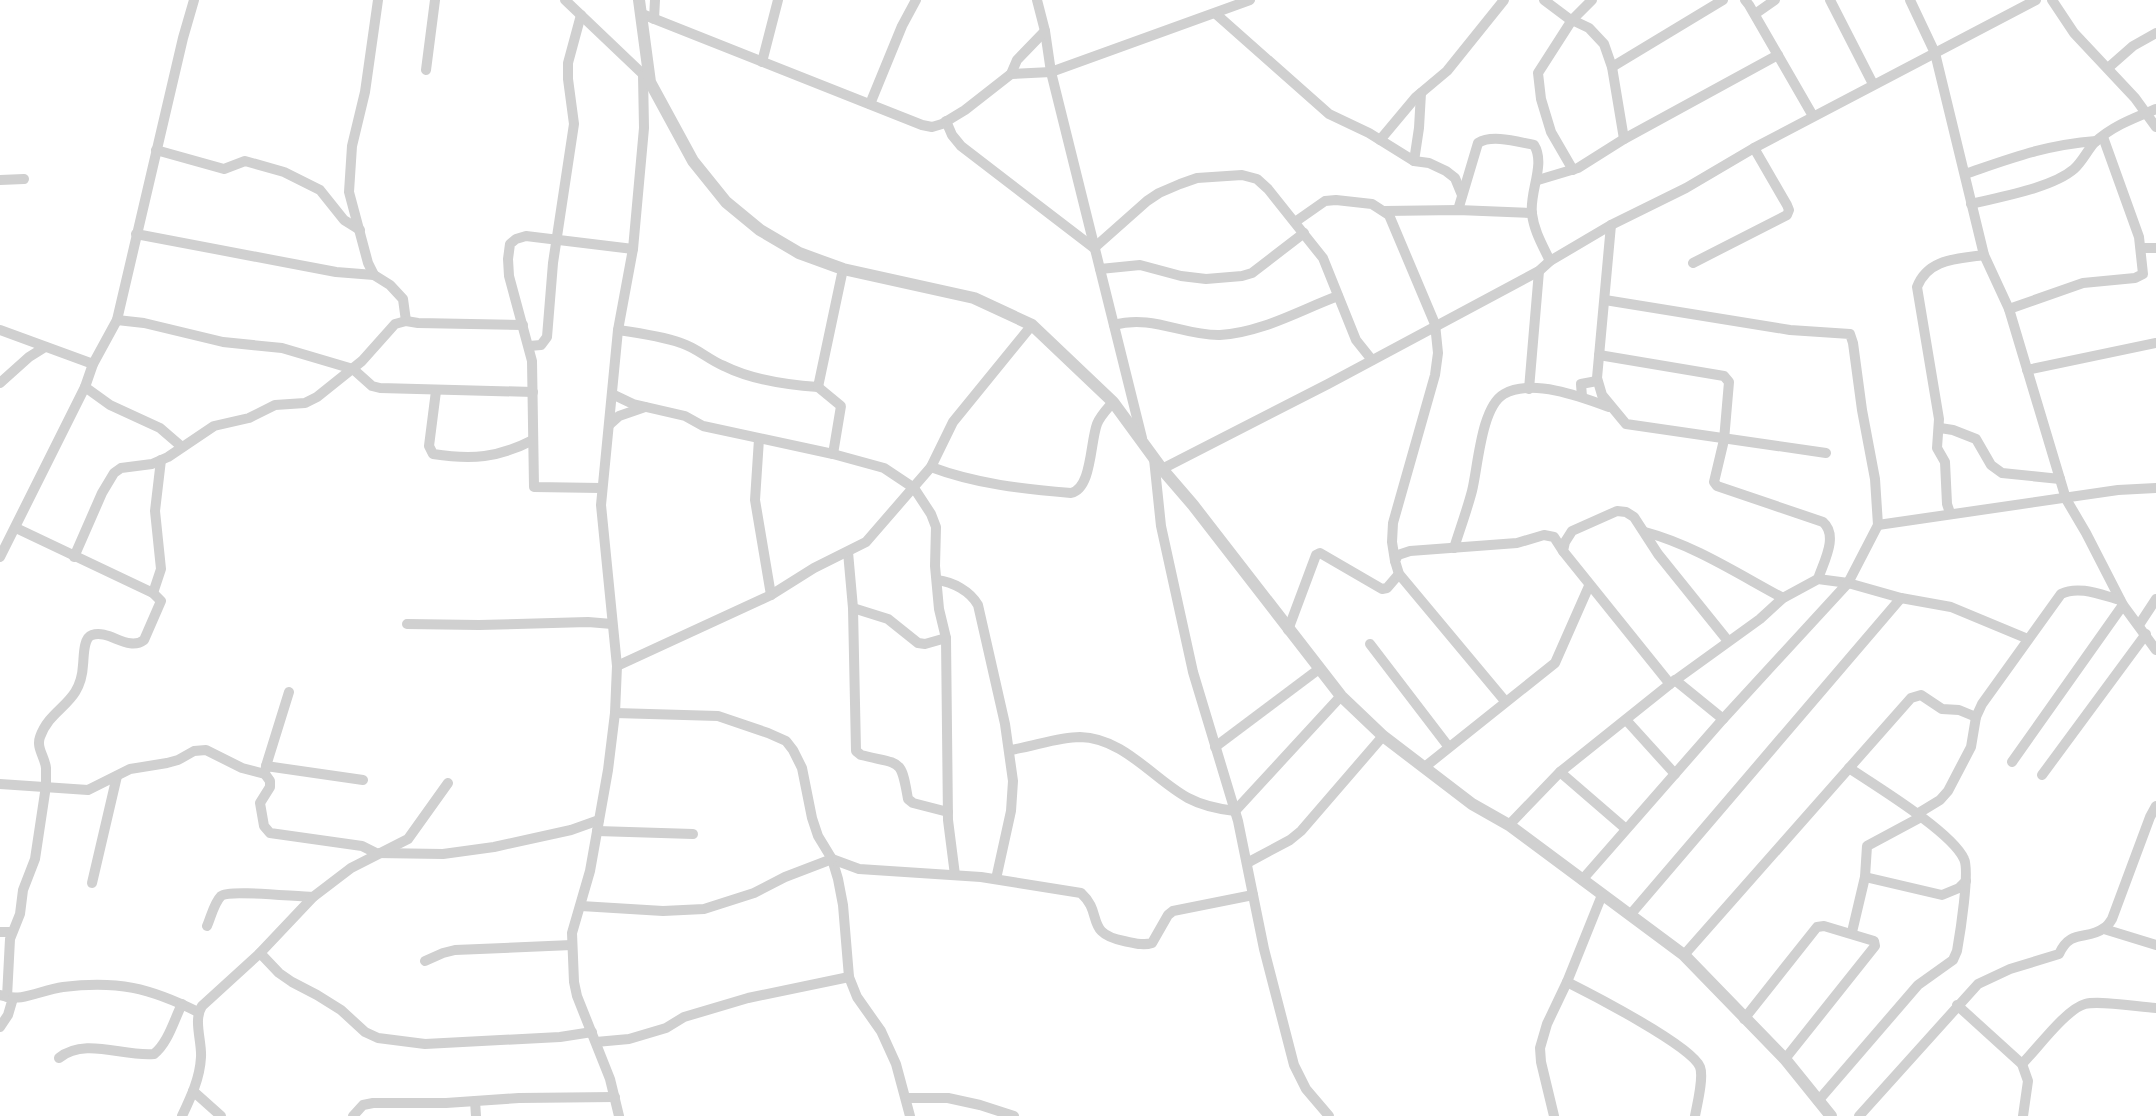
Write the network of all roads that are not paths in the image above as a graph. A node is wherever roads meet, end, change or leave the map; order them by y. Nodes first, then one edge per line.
1 (194, 0) edge
2 (378, 0) edge
3 (435, 0) edge
4 (565, 0) edge
5 (639, 0) edge
6 (655, 0) edge
7 (778, 0) edge
8 (916, 0) edge
9 (1037, 0) edge
10 (1250, 0) edge
11 (1504, 0) edge
12 (1544, 0) edge
13 (1592, 0) edge
14 (1723, 0) edge
15 (1745, 0) edge
16 (1775, 0) edge
17 (1830, 0) edge
18 (1910, 0) edge
19 (2036, 0) edge
20 (2052, 0) edge
21 (1216, 14) junction
22 (1755, 14) junction
23 (581, 15) junction
24 (648, 17) junction
25 (1572, 20) junction
26 (1045, 30) junction
27 (2156, 33) edge
28 (1935, 52) junction
29 (1778, 55) junction
30 (762, 62) junction
31 (1612, 67) junction
32 (2108, 68) junction
33 (426, 70) dead end
34 (1051, 72) junction
35 (1011, 74) junction
36 (647, 79) junction
37 (1873, 84) junction
38 (1421, 93) junction
39 (2135, 98) junction
40 (870, 104) junction
41 (2156, 106) edge
42 (2145, 113) junction
43 (1813, 116) junction
44 (946, 121) junction
45 (2156, 127) edge
46 (1380, 139) junction
47 (1623, 139) junction
48 (2099, 139) junction
49 (1754, 148) junction
50 (156, 150) junction
51 (1414, 160) junction
52 (1573, 170) junction
53 (1965, 174) junction
54 (24, 178) dead end
55 (0, 180) edge
56 (1538, 180) junction
57 (1462, 195) junction
58 (1971, 204) junction
59 (1458, 210) junction
60 (1384, 211) junction
61 (1532, 213) junction
62 (1295, 222) junction
63 (1611, 225) junction
64 (360, 230) junction
65 (1304, 233) junction
66 (136, 234) junction
67 (558, 239) junction
68 (1094, 248) junction
69 (2141, 248) junction
70 (2156, 248) edge
71 (633, 249) junction
72 (1984, 255) junction
73 (1550, 261) junction
74 (1693, 263) dead end
75 (843, 269) junction
76 (1100, 269) junction
77 (1539, 271) junction
78 (374, 275) junction
79 (1338, 296) junction
80 (1605, 300) junction
81 (2008, 309) junction
82 (117, 320) junction
83 (406, 321) junction
84 (1436, 324) junction
85 (523, 325) junction
86 (1032, 325) junction
87 (1114, 325) junction
88 (0, 330) edge
89 (618, 330) junction
90 (2156, 343) edge
91 (45, 346) junction
92 (529, 346) junction
93 (1599, 355) junction
94 (1372, 360) junction
95 (93, 364) junction
96 (353, 369) junction
97 (2027, 370) junction
98 (1597, 380) junction
99 (0, 383) edge
100 (85, 387) junction
101 (818, 387) junction
102 (1529, 389) junction
103 (436, 391) junction
104 (533, 392) junction
105 (612, 394) junction
106 (1582, 397) junction
107 (1113, 402) junction
108 (646, 407) junction
109 (1611, 407) junction
110 (609, 425) junction
111 (1940, 428) junction
112 (759, 439) junction
113 (533, 440) junction
114 (1142, 440) junction
115 (1724, 440) junction
116 (182, 447) junction
117 (1826, 453) dead end
118 (833, 454) junction
119 (1154, 457) junction
120 (161, 460) junction
121 (931, 467) junction
122 (1162, 469) junction
123 (2060, 479) junction
124 (601, 488) junction
125 (914, 488) junction
126 (2156, 488) edge
127 (2066, 499) junction
128 (1950, 513) junction
129 (1878, 525) junction
130 (16, 528) junction
131 (1645, 532) junction
132 (1454, 548) junction
133 (1563, 551) junction
134 (848, 552) junction
135 (0, 557) edge
136 (75, 557) junction
137 (1395, 561) junction
138 (1399, 574) junction
139 (1818, 579) junction
140 (937, 580) junction
141 (1848, 583) junction
142 (1589, 586) junction
143 (153, 593) junction
144 (771, 595) junction
145 (1783, 598) junction
146 (1901, 598) junction
147 (2156, 599) edge
148 (2122, 603) junction
149 (853, 608) junction
150 (407, 624) dead end
151 (612, 625) junction
152 (1289, 630) junction
153 (2142, 630) junction
154 (946, 638) junction
155 (2028, 639) junction
156 (1728, 641) junction
157 (1370, 644) dead end
158 (2156, 650) edge
159 (617, 666) junction
160 (1319, 669) junction
161 (1672, 682) junction
162 (289, 692) dead end
163 (1341, 696) junction
164 (1505, 701) junction
165 (615, 712) junction
166 (1976, 717) junction
167 (1723, 719) junction
168 (1627, 721) junction
169 (1383, 736) junction
170 (1448, 746) junction
171 (1215, 747) junction
172 (1010, 750) junction
173 (2012, 762) dead end
174 (1426, 766) junction
175 (1849, 768) junction
176 (265, 770) junction
177 (1560, 772) junction
178 (1675, 774) junction
179 (2042, 775) dead end
180 (117, 776) junction
181 (363, 780) dead end
182 (448, 783) dead end
183 (0, 784) edge
184 (46, 786) junction
185 (2156, 806) edge
186 (1235, 811) junction
187 (948, 812) junction
188 (1919, 816) junction
189 (1509, 825) junction
190 (598, 826) junction
191 (1626, 829) junction
192 (693, 834) dead end
193 (376, 853) junction
194 (832, 859) junction
195 (1247, 863) junction
196 (955, 875) junction
197 (1865, 877) junction
198 (996, 879) junction
199 (1583, 880) junction
200 (1966, 880) junction
201 (92, 883) dead end
202 (1253, 895) junction
203 (1602, 895) junction
204 (313, 897) junction
205 (581, 905) junction
206 (1630, 915) junction
207 (207, 926) dead end
208 (2104, 929) junction
209 (0, 932) edge
210 (11, 932) junction
211 (1852, 933) junction
212 (572, 945) junction
213 (2156, 945) edge
214 (260, 953) junction
215 (1684, 955) junction
216 (425, 961) dead end
217 (849, 977) junction
218 (1567, 982) junction
219 (7, 997) edge
220 (182, 1004) junction
221 (1957, 1005) junction
222 (2156, 1008) edge
223 (198, 1012) junction
224 (1744, 1019) junction
225 (0, 1027) edge
226 (594, 1037) junction
227 (59, 1058) dead end
228 (1785, 1059) junction
229 (2022, 1065) junction
230 (193, 1091) junction
231 (615, 1097) junction
232 (906, 1098) junction
233 (475, 1101) junction
234 (1818, 1101) junction
235 (402, 1103) junction
236 (182, 1116) edge
237 (221, 1116) edge
238 (353, 1116) edge
239 (404, 1116) edge
240 (476, 1116) edge
241 (619, 1116) edge
242 (910, 1116) edge
243 (1014, 1116) edge
244 (1329, 1116) edge
245 (1554, 1116) edge
246 (1695, 1116) edge
247 (1831, 1116) edge
248 (1859, 1116) edge
249 (2023, 1116) edge

1 - 50 street
2 - 64 street
3 - 33 street
4 - 23 street
5 - 24 street
6 - 24 street
7 - 30 street
8 - 40 street
9 - 26 street
10 - 21 street
11 - 38 street
12 - 25 street
13 - 25 street
14 - 31 street
15 - 22 street
16 - 22 street
17 - 37 street
18 - 28 street
19 - 28 street
20 - 32 street
21 - 34 street
21 - 46 street
22 - 29 street
23 - 36 street
23 - 67 street
24 - 30 street
24 - 36 street
25 - 31 street
25 - 52 street
26 - 34 street
26 - 35 street
27 - 32 street
28 - 37 street
28 - 53 street
29 - 43 street
29 - 47 street
30 - 40 street
31 - 47 street
32 - 39 street
34 - 35 street
34 - 68 street
35 - 44 street
36 - 71 street
36 - 75 street
37 - 43 street
38 - 46 street
38 - 51 street
39 - 41 street
39 - 42 street
40 - 44 street
41 - 42 street
42 - 45 street
42 - 48 street
43 - 49 street
44 - 68 street
46 - 51 street
47 - 52 street
48 - 53 street
48 - 58 street
48 - 69 street
49 - 63 street
49 - 74 street
50 - 64 street
50 - 66 street
51 - 57 street
52 - 56 street
53 - 58 street
54 - 55 street
56 - 57 street
56 - 61 street
57 - 59 street
58 - 72 street
59 - 60 street
59 - 61 street
60 - 62 street
60 - 84 street
61 - 73 street
62 - 65 street
62 - 68 street
63 - 73 street
63 - 80 street
64 - 78 street
65 - 76 street
65 - 79 street
66 - 78 street
66 - 82 street
67 - 71 street
67 - 85 street
67 - 92 street
68 - 76 street
69 - 70 street
69 - 81 street
71 - 89 street
72 - 81 street
72 - 111 street
73 - 77 street
75 - 86 street
75 - 101 street
76 - 87 street
77 - 84 street
77 - 102 street
78 - 83 street
79 - 87 street
79 - 94 street
80 - 93 street
80 - 129 street
81 - 97 street
82 - 95 street
82 - 96 street
83 - 85 street
83 - 96 street
84 - 94 street
84 - 137 street
85 - 92 street
86 - 107 street
86 - 121 street
87 - 114 street
88 - 91 street
89 - 101 street
89 - 105 street
90 - 97 street
91 - 95 street
91 - 99 street
92 - 104 street
93 - 98 street
93 - 115 street
94 - 122 street
95 - 100 street
96 - 103 street
96 - 116 street
97 - 123 street
98 - 106 street
98 - 109 street
100 - 116 street
100 - 130 street
101 - 118 street
102 - 106 street
102 - 132 street
103 - 104 street
103 - 113 street
104 - 113 street
105 - 108 street
105 - 110 street
106 - 109 street
107 - 114 street
107 - 121 street
108 - 110 street
108 - 112 street
109 - 115 street
110 - 124 street
111 - 123 street
111 - 128 street
112 - 118 street
112 - 144 street
113 - 124 street
114 - 119 street
115 - 117 street
115 - 139 street
116 - 120 street
118 - 125 street
119 - 122 street
119 - 171 street
120 - 136 street
120 - 143 street
121 - 125 street
122 - 152 street
123 - 127 street
124 - 151 street
125 - 134 street
125 - 140 street
126 - 127 street
127 - 128 street
127 - 148 street
128 - 129 street
129 - 141 street
130 - 135 street
130 - 136 street
131 - 133 street
131 - 145 street
131 - 156 street
132 - 133 street
132 - 137 street
133 - 142 street
134 - 144 street
134 - 149 street
136 - 143 street
137 - 138 street
138 - 152 street
138 - 164 street
139 - 141 street
139 - 145 street
140 - 154 street
140 - 172 street
141 - 146 street
141 - 167 street
142 - 161 street
142 - 164 street
143 - 184 street
144 - 159 street
145 - 156 street
146 - 155 street
146 - 206 street
147 - 153 street
148 - 153 street
148 - 155 street
148 - 173 street
149 - 154 street
149 - 187 street
150 - 151 street
151 - 159 street
152 - 160 street
153 - 158 street
153 - 179 street
154 - 187 street
155 - 166 street
156 - 161 street
157 - 170 street
159 - 165 street
160 - 163 street
160 - 171 street
161 - 167 street
161 - 168 street
162 - 176 street
163 - 169 street
163 - 186 street
164 - 170 street
165 - 190 street
165 - 194 street
166 - 175 street
166 - 188 street
167 - 178 street
168 - 177 street
168 - 178 street
169 - 174 street
169 - 195 street
170 - 174 street
171 - 186 street
172 - 186 street
172 - 198 street
174 - 189 street
175 - 188 street
175 - 215 street
176 - 180 street
176 - 181 street
176 - 193 street
177 - 189 street
177 - 191 street
178 - 191 street
180 - 184 street
180 - 201 street
182 - 193 street
183 - 184 street
184 - 210 street
185 - 208 street
186 - 195 street
187 - 196 street
188 - 197 street
188 - 200 street
189 - 199 street
190 - 192 street
190 - 193 street
190 - 205 street
191 - 199 street
193 - 204 street
194 - 196 street
194 - 205 street
194 - 217 street
195 - 202 street
196 - 198 street
197 - 200 street
197 - 211 street
198 - 202 street
199 - 203 street
200 - 234 street
202 - 244 street
203 - 206 street
203 - 218 street
204 - 207 street
204 - 214 street
205 - 212 street
206 - 215 street
208 - 213 street
208 - 221 street
209 - 210 street
210 - 219 street
211 - 224 street
211 - 228 street
212 - 216 street
212 - 226 street
214 - 223 street
214 - 226 street
215 - 224 street
217 - 226 street
217 - 232 street
218 - 245 street
218 - 246 street
219 - 220 street
219 - 225 street
220 - 223 street
220 - 227 street
221 - 229 street
221 - 248 street
222 - 229 street
223 - 230 street
224 - 228 street
226 - 231 street
228 - 234 street
229 - 249 street
230 - 236 street
230 - 237 street
231 - 233 street
231 - 241 street
232 - 242 street
232 - 243 street
233 - 235 street
233 - 240 street
234 - 247 street
235 - 238 street
235 - 239 street

